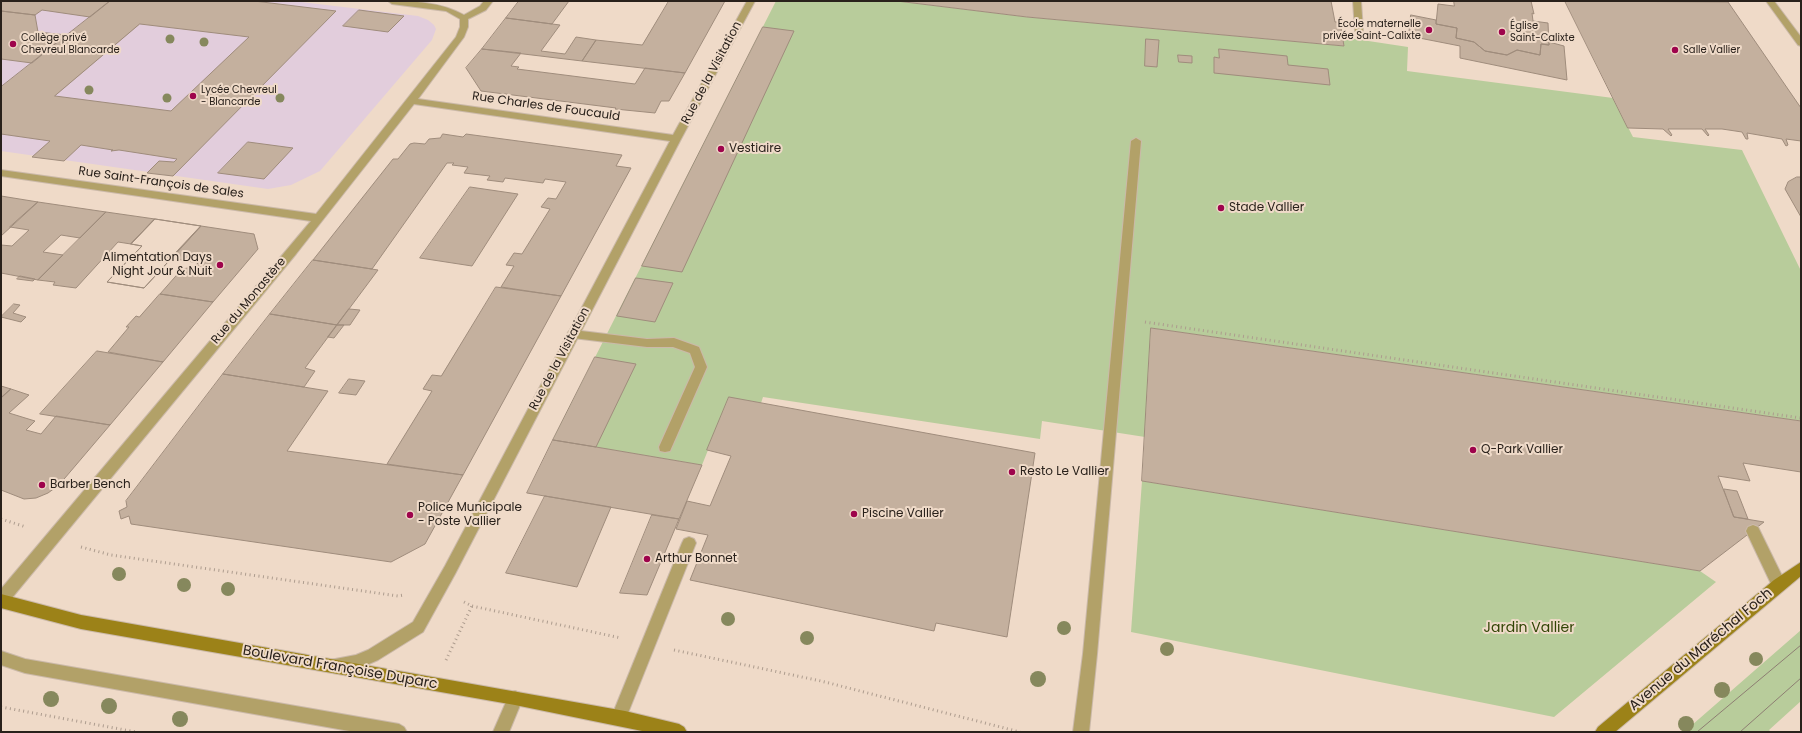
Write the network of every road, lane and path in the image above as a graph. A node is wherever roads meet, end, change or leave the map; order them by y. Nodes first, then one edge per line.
1 (392, 1) edge
2 (489, 1) edge
3 (750, 1) edge
4 (1357, 1) edge
5 (1770, 1) edge
6 (464, 18) junction
7 (1359, 31) dead end
8 (1801, 43) edge
9 (412, 102) junction
10 (676, 139) junction
11 (1136, 141) dead end
12 (1, 173) edge
13 (318, 218) junction
14 (1121, 319) junction
15 (573, 334) junction
16 (1801, 418) edge
17 (665, 447) dead end
18 (1, 519) edge
19 (34, 528) dead end
20 (1753, 531) dead end
21 (75, 542) dead end
22 (689, 543) dead end
23 (1801, 568) edge
24 (1779, 585) junction
25 (412, 593) dead end
26 (1, 600) edge
27 (459, 600) dead end
28 (648, 644) junction
29 (1, 658) edge
30 (326, 666) junction
31 (515, 698) junction
32 (1, 707) edge
33 (619, 718) junction
34 (136, 732) edge
35 (400, 732) edge
36 (501, 732) edge
37 (679, 732) edge
38 (1020, 732) edge
39 (1081, 732) edge
40 (1603, 732) edge

1 - 6 street
2 - 6 street
3 - 10 street, Rue de la Visitation
4 - 7 street
5 - 8 street
6 - 9 street, Rue du Monastère
9 - 10 street, Rue Charles de Foucauld
9 - 13 street, Rue du Monastère
10 - 15 street, Rue de la Visitation
11 - 14 street
12 - 13 street, Rue Saint-François de Sales
13 - 26 street, Rue du Monastère
14 - 16 path
14 - 39 street
15 - 17 street
15 - 30 street, Rue de la Visitation
18 - 19 path
20 - 24 street
21 - 25 path
22 - 28 street
23 - 24 main road, Avenue du Maréchal Foch
24 - 40 main road, Avenue du Maréchal Foch
26 - 30 main road, Boulevard Françoise Duparc
27 - 28 path
28 - 33 street
28 - 38 path
29 - 35 street
30 - 31 main road, Boulevard Françoise Duparc
31 - 33 main road, Boulevard Françoise Duparc
31 - 36 street
32 - 34 path
33 - 37 main road, Boulevard Françoise Duparc

